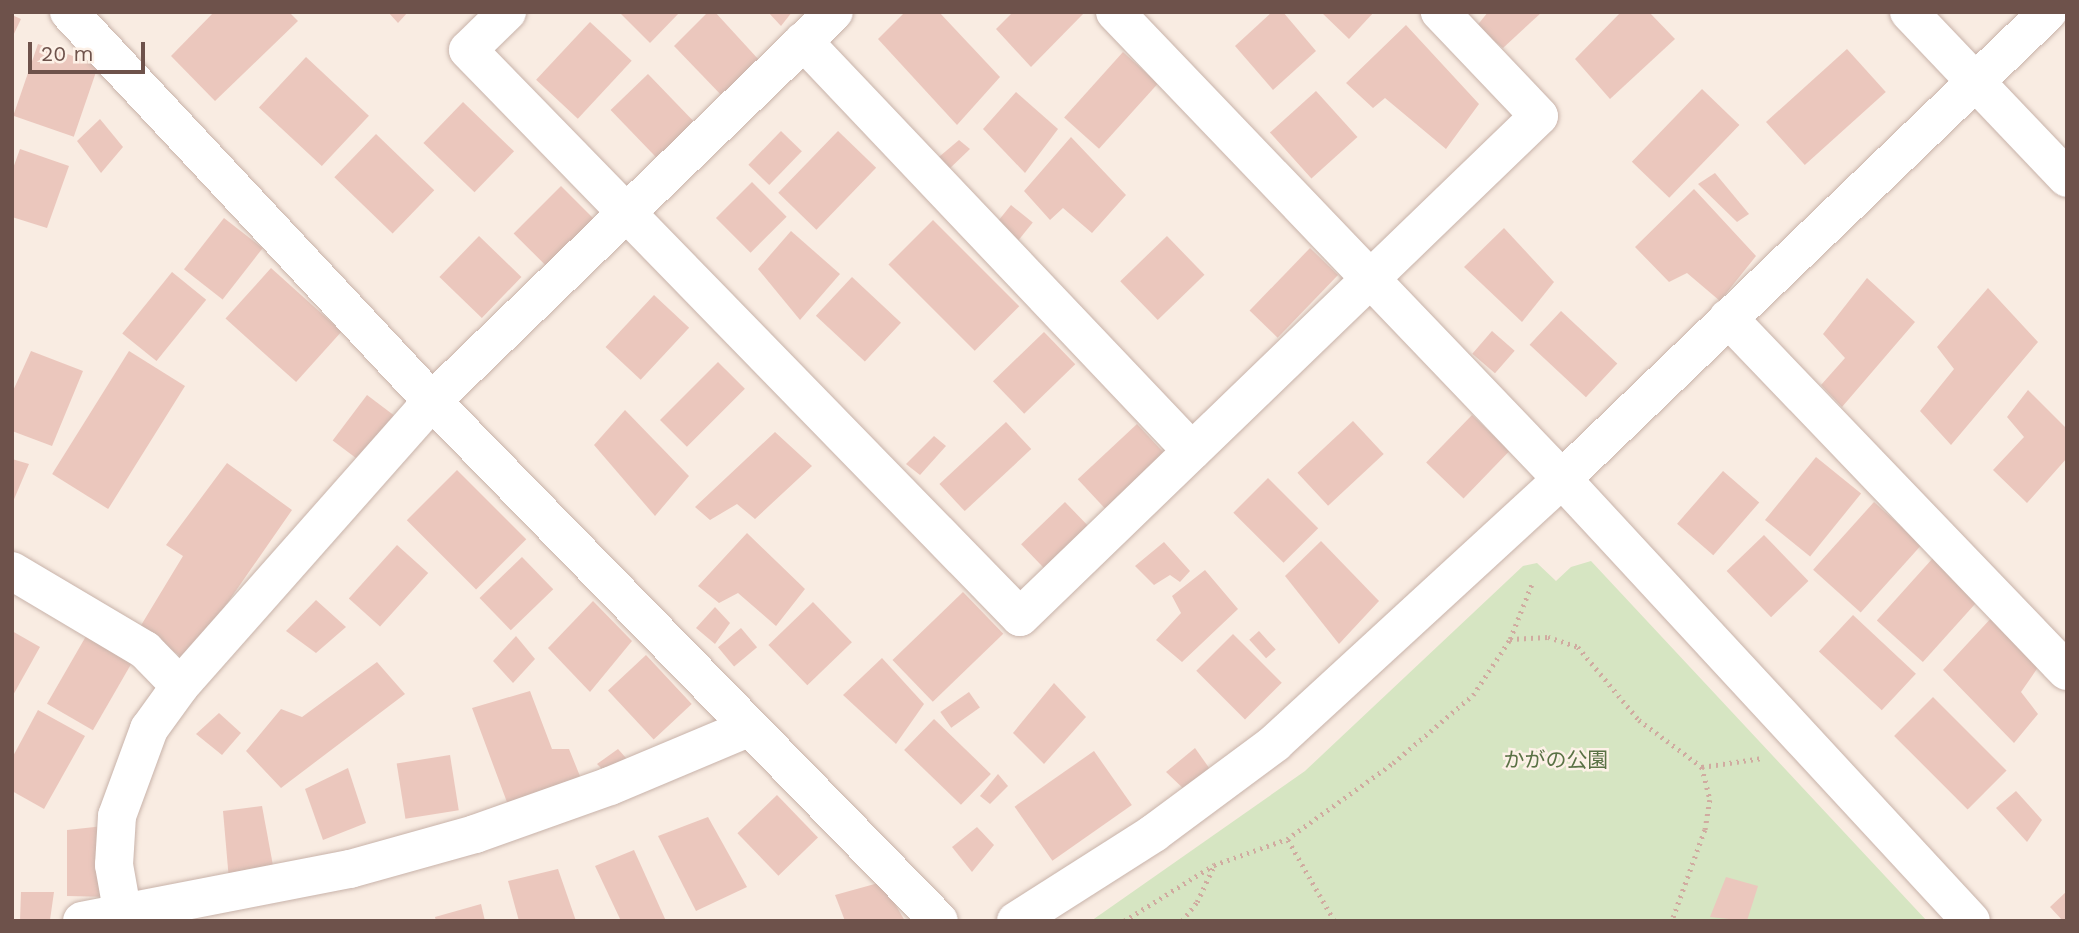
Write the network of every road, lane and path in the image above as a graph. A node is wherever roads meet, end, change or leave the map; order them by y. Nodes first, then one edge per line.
1 (69, 12) edge
2 (507, 12) edge
3 (834, 12) edge
4 (1115, 12) edge
5 (1440, 12) edge
6 (1909, 12) edge
7 (2048, 12) edge
8 (803, 41) junction
9 (1975, 82) junction
10 (2067, 178) edge
11 (626, 212) junction
12 (1371, 278) junction
13 (1728, 318) junction
14 (432, 401) junction
15 (1192, 451) junction
16 (1562, 479) junction
17 (12, 571) edge
18 (1533, 581) dead end
19 (1510, 639) junction
20 (2067, 671) edge
21 (180, 686) junction
22 (748, 728) junction
23 (1762, 758) dead end
24 (1702, 767) junction
25 (1287, 839) junction
26 (1214, 865) junction
27 (123, 917) edge
28 (82, 921) edge
29 (939, 921) edge
30 (1016, 921) edge
31 (1124, 921) edge
32 (1182, 921) edge
33 (1334, 921) edge
34 (1672, 921) edge
35 (1971, 921) edge

1 - 14 street
2 - 11 street
3 - 8 street
4 - 12 street
5 - 12 street
6 - 9 street
7 - 9 street
8 - 11 street
8 - 15 street
9 - 10 street
9 - 13 street
11 - 14 street
11 - 15 street
12 - 15 street
12 - 16 street
13 - 16 street
13 - 20 street
14 - 21 street
14 - 22 street
16 - 30 street
16 - 35 street
17 - 21 street
18 - 19 path
19 - 24 path
19 - 25 path
21 - 27 street
22 - 27 street
22 - 29 street
23 - 24 path
24 - 34 path
25 - 26 path
25 - 33 path
26 - 31 path
26 - 32 path
27 - 28 street

